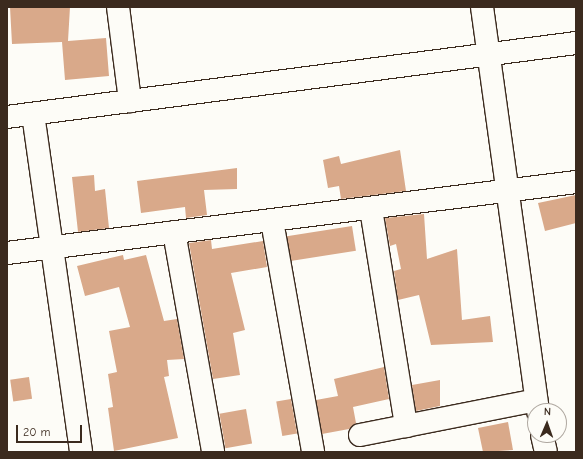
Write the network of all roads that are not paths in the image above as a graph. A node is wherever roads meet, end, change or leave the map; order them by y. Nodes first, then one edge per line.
1 (118, 7) edge
2 (482, 7) edge
3 (576, 43) edge
4 (488, 55) junction
5 (130, 102) junction
6 (33, 114) junction
7 (7, 117) edge
8 (576, 182) edge
9 (507, 193) junction
10 (371, 209) junction
11 (272, 221) junction
12 (174, 232) junction
13 (52, 246) junction
14 (7, 254) edge
15 (537, 403) edge
16 (527, 407) edge
17 (406, 426) junction
18 (360, 435) dead end
19 (81, 452) edge
20 (213, 452) edge
21 (313, 452) edge

1 - 5 street
2 - 4 street
3 - 4 street
4 - 5 street
4 - 9 street
5 - 6 street
6 - 7 street
6 - 13 street
8 - 9 street
9 - 10 street
9 - 15 street
10 - 11 street
10 - 17 street
11 - 12 street
11 - 21 street
12 - 13 street
12 - 20 street
13 - 14 street
13 - 19 street
16 - 17 street
17 - 18 street

